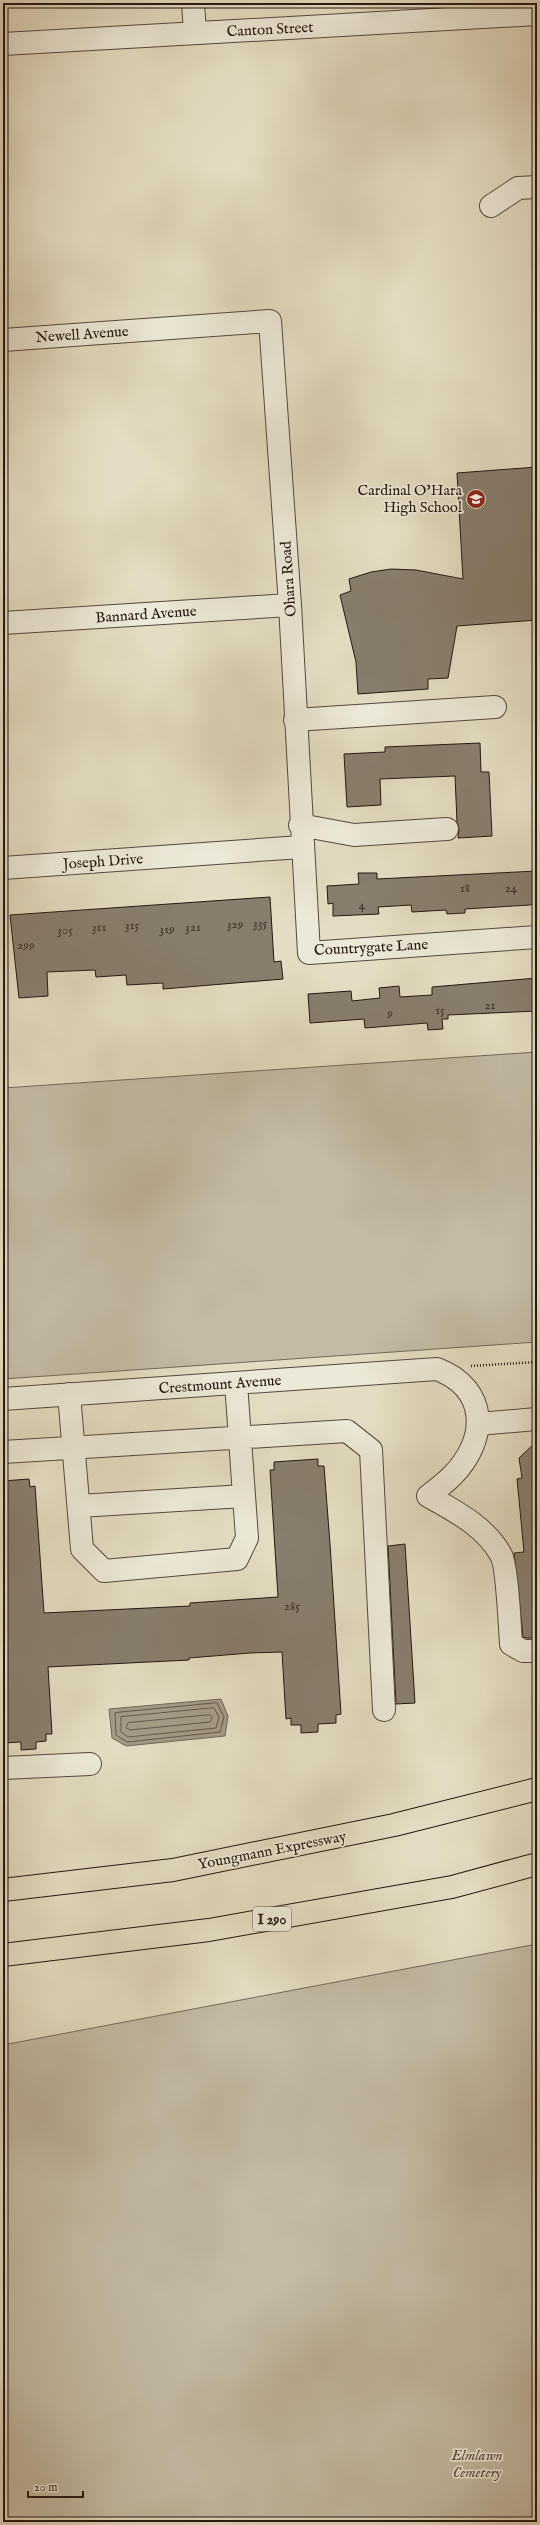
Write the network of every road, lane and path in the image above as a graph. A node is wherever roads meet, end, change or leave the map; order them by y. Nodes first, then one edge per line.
1 (193, 3) edge
2 (537, 14) edge
3 (195, 33) junction
4 (3, 44) edge
5 (537, 187) edge
6 (491, 206) dead end
7 (161, 328) joint
8 (3, 340) edge
9 (290, 605) junction
10 (3, 624) edge
11 (495, 707) dead end
12 (295, 720) junction
13 (300, 825) junction
14 (447, 829) dead end
15 (301, 847) junction
16 (3, 868) edge
17 (537, 938) edge
18 (537, 1362) edge
19 (468, 1367) dead end
20 (236, 1383) junction
21 (69, 1394) junction
22 (3, 1399) edge
23 (537, 1419) edge
24 (478, 1424) junction
25 (240, 1437) junction
26 (73, 1447) junction
27 (3, 1452) edge
28 (244, 1496) junction
29 (79, 1506) junction
30 (537, 1651) edge
31 (384, 1710) dead end
32 (90, 1764) dead end
33 (3, 1768) edge
34 (537, 1789) edge
35 (537, 1864) edge
36 (3, 1890) edge
37 (3, 1955) edge

1 - 3 street
2 - 3 street, Canton Street
3 - 4 street, Canton Street
5 - 6 street
7 - 8 street, Newell Avenue
7 - 9 street, Ohara Road
9 - 10 street, Bannard Avenue
9 - 12 street, Ohara Road
11 - 12 street
12 - 13 street, Ohara Road
13 - 14 street
13 - 15 street, Ohara Road
15 - 16 street, Joseph Drive
15 - 17 street, Countrygate Lane
18 - 19 path
20 - 21 street, Crestmount Avenue
20 - 24 street, Crestmount Avenue
20 - 25 street
21 - 22 street, Crestmount Avenue
21 - 26 street
23 - 24 street
24 - 30 street
25 - 26 street
25 - 28 street
25 - 31 street
26 - 27 street
26 - 29 street
28 - 29 street
28 - 29 street
32 - 33 street
34 - 36 highway, Youngmann Expressway
35 - 37 highway, I 290

